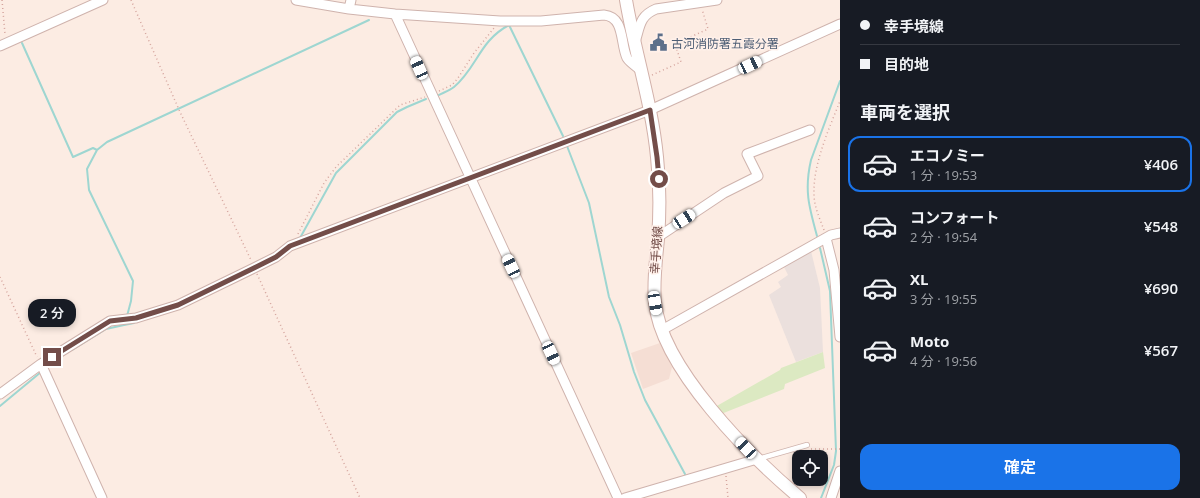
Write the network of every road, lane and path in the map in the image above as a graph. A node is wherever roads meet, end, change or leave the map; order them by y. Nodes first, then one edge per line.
1 (2, 0) edge
2 (103, 0) edge
3 (131, 0) edge
4 (296, 0) edge
5 (626, 0) edge
6 (717, 0) edge
7 (700, 3) junction
8 (350, 5) edge
9 (395, 14) junction
10 (500, 21) junction
11 (840, 24) edge
12 (635, 44) junction
13 (3, 45) edge
14 (642, 75) junction
15 (431, 94) junction
16 (840, 101) edge
17 (650, 110) junction
18 (810, 130) dead end
19 (470, 179) junction
20 (840, 233) edge
21 (658, 237) junction
22 (826, 238) junction
23 (290, 246) junction
24 (254, 268) junction
25 (0, 277) edge
26 (662, 330) junction
27 (840, 337) edge
28 (41, 365) junction
29 (0, 394) edge
30 (806, 445) dead end
31 (831, 449) dead end
32 (840, 449) edge
33 (756, 459) junction
34 (725, 468) junction
35 (840, 471) edge
36 (102, 498) edge
37 (360, 498) edge
38 (618, 498) edge
39 (625, 498) edge
40 (728, 498) edge
41 (800, 498) edge
42 (831, 498) edge

1 - 13 path
2 - 13 street
3 - 24 path
4 - 8 street
5 - 12 main road, 幸手境線
6 - 7 street
7 - 12 street
7 - 14 path
8 - 9 street
9 - 10 street
9 - 15 street
10 - 14 street
10 - 15 path
11 - 17 street
12 - 14 main road, 幸手境線
14 - 17 main road, 幸手境線
15 - 19 street
15 - 23 path
16 - 22 path
17 - 19 street
17 - 21 main road, 幸手境線
18 - 21 street
19 - 23 street
19 - 38 street
20 - 22 street
21 - 26 main road, 幸手境線
22 - 26 street
22 - 27 street
23 - 24 street
24 - 28 street
24 - 37 path
25 - 28 path
26 - 33 main road, 幸手境線
28 - 29 street
28 - 36 street
30 - 33 lane
31 - 32 path
33 - 34 street
33 - 41 main road, 幸手境線
34 - 39 street
34 - 40 path
35 - 42 street

